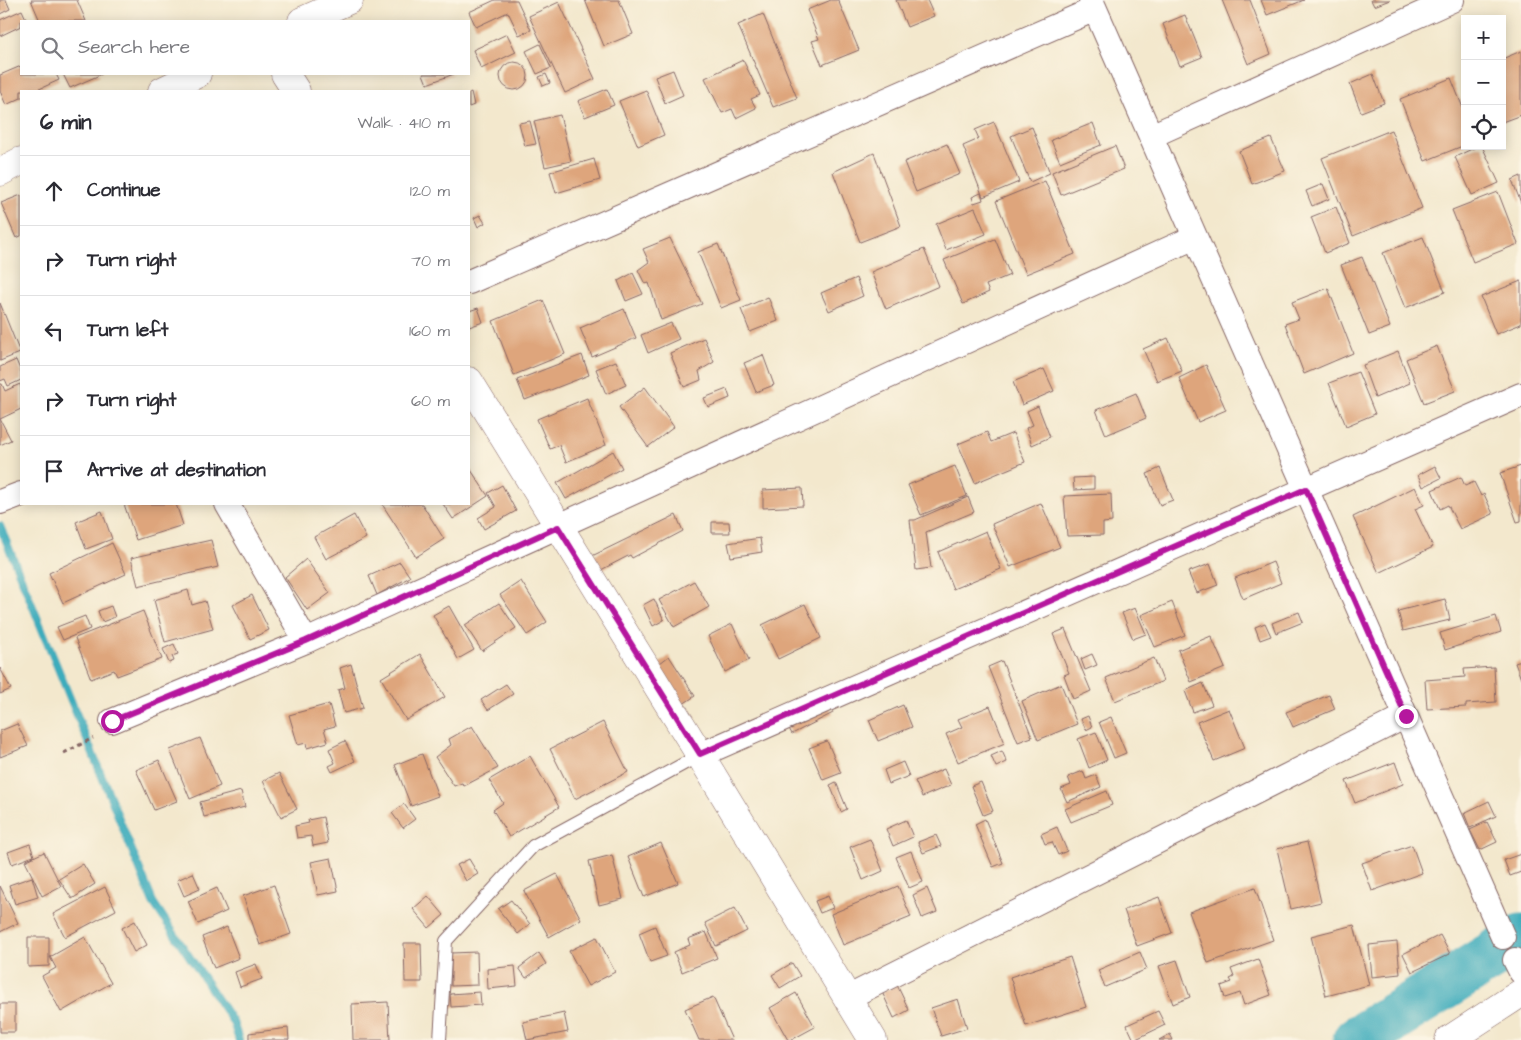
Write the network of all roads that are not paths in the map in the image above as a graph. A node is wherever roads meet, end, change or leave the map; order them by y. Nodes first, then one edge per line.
1 (349, 0) edge
2 (1452, 0) edge
3 (1093, 4) edge
4 (312, 11) edge
5 (195, 75) edge
6 (286, 75) edge
7 (164, 90) edge
8 (295, 90) edge
9 (1151, 136) junction
10 (20, 162) edge
11 (0, 172) edge
12 (1195, 237) junction
13 (470, 282) edge
14 (470, 383) edge
15 (1521, 395) edge
16 (1306, 489) junction
17 (20, 494) edge
18 (0, 502) edge
19 (229, 505) edge
20 (558, 527) junction
21 (306, 641) junction
22 (1406, 716) junction
23 (112, 721) dead end
24 (700, 754) junction
25 (1503, 937) dead end
26 (1521, 993) edge
27 (847, 998) junction
28 (440, 1040) edge
29 (872, 1040) edge
30 (1449, 1040) edge

1 - 4 street
2 - 9 street
3 - 9 street
3 - 13 street
5 - 7 street
6 - 8 street
9 - 12 street
10 - 11 street
12 - 16 street
12 - 20 street
14 - 20 street
15 - 16 street
16 - 22 street
16 - 24 street
17 - 18 street
19 - 21 street
20 - 21 street
20 - 24 street
21 - 23 street
22 - 25 street
22 - 27 street
24 - 27 street
24 - 28 lane
26 - 30 street
27 - 29 street

